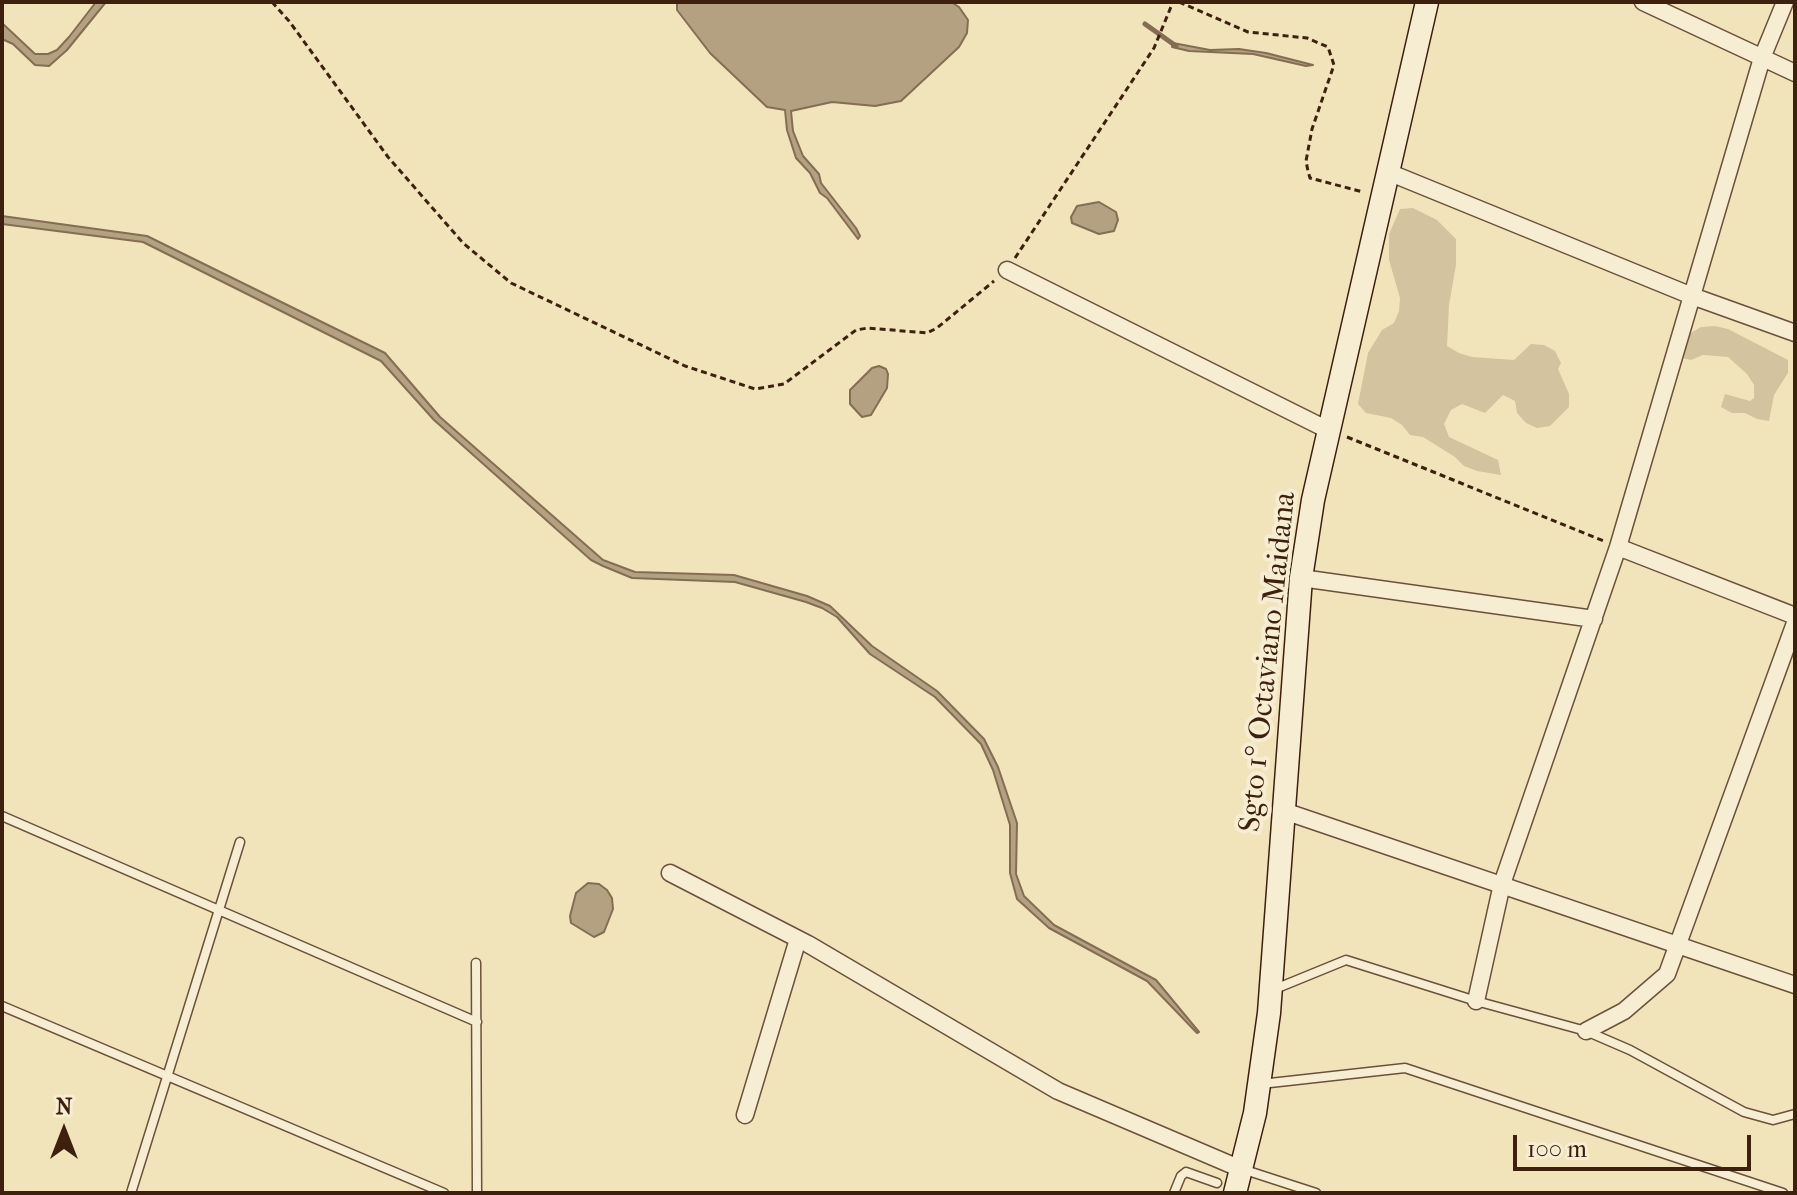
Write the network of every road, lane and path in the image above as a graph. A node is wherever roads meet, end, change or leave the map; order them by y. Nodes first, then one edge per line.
1 (272, 2) edge
2 (1173, 2) edge
3 (1179, 2) edge
4 (1427, 2) edge
5 (1643, 2) edge
6 (1785, 2) edge
7 (1762, 58) junction
8 (1795, 73) edge
9 (1388, 172) junction
10 (1382, 198) junction
11 (1007, 270) junction
12 (1692, 296) junction
13 (1795, 333) edge
14 (1328, 430) junction
15 (1618, 547) junction
16 (1301, 578) junction
17 (1795, 616) edge
18 (1594, 619) junction
19 (1795, 623) edge
20 (1284, 811) junction
21 (2, 816) edge
22 (240, 842) dead end
23 (670, 873) dead end
24 (1502, 884) junction
25 (219, 910) junction
26 (798, 939) junction
27 (1679, 944) junction
28 (476, 963) dead end
29 (1795, 985) edge
30 (1271, 990) junction
31 (1476, 1001) junction
32 (2, 1006) edge
33 (477, 1022) junction
34 (1586, 1031) junction
35 (167, 1076) junction
36 (1259, 1084) junction
37 (1795, 1114) edge
38 (745, 1115) dead end
39 (1228, 1185) edge
40 (131, 1193) edge
41 (444, 1193) edge
42 (477, 1193) edge
43 (1174, 1193) edge
44 (1316, 1193) edge
45 (1783, 1193) edge

1 - 11 path
2 - 11 path
3 - 10 path
4 - 9 main road, Sgto 1° Octaviano Maidana
5 - 7 street
6 - 7 street
7 - 8 street
7 - 12 street
9 - 10 main road, Sgto 1° Octaviano Maidana
9 - 12 street
10 - 14 main road, Sgto 1° Octaviano Maidana
11 - 14 street
12 - 13 street
12 - 15 street
14 - 15 path
14 - 16 main road, Sgto 1° Octaviano Maidana
15 - 17 street
15 - 18 street
16 - 18 street
16 - 20 main road, Sgto 1° Octaviano Maidana
18 - 24 street
19 - 27 street
20 - 24 street
20 - 30 main road, Sgto 1° Octaviano Maidana
21 - 25 lane
22 - 25 lane
23 - 26 street
24 - 27 street
24 - 31 street
25 - 33 lane
25 - 35 lane
26 - 38 street
26 - 39 street
27 - 29 street
27 - 34 street
28 - 33 lane
30 - 31 lane
30 - 36 main road, Sgto 1° Octaviano Maidana
31 - 34 lane
32 - 35 lane
33 - 42 lane
34 - 37 lane
35 - 40 lane
35 - 41 lane
36 - 39 main road, Sgto 1° Octaviano Maidana
36 - 45 lane
39 - 43 lane
39 - 44 lane

